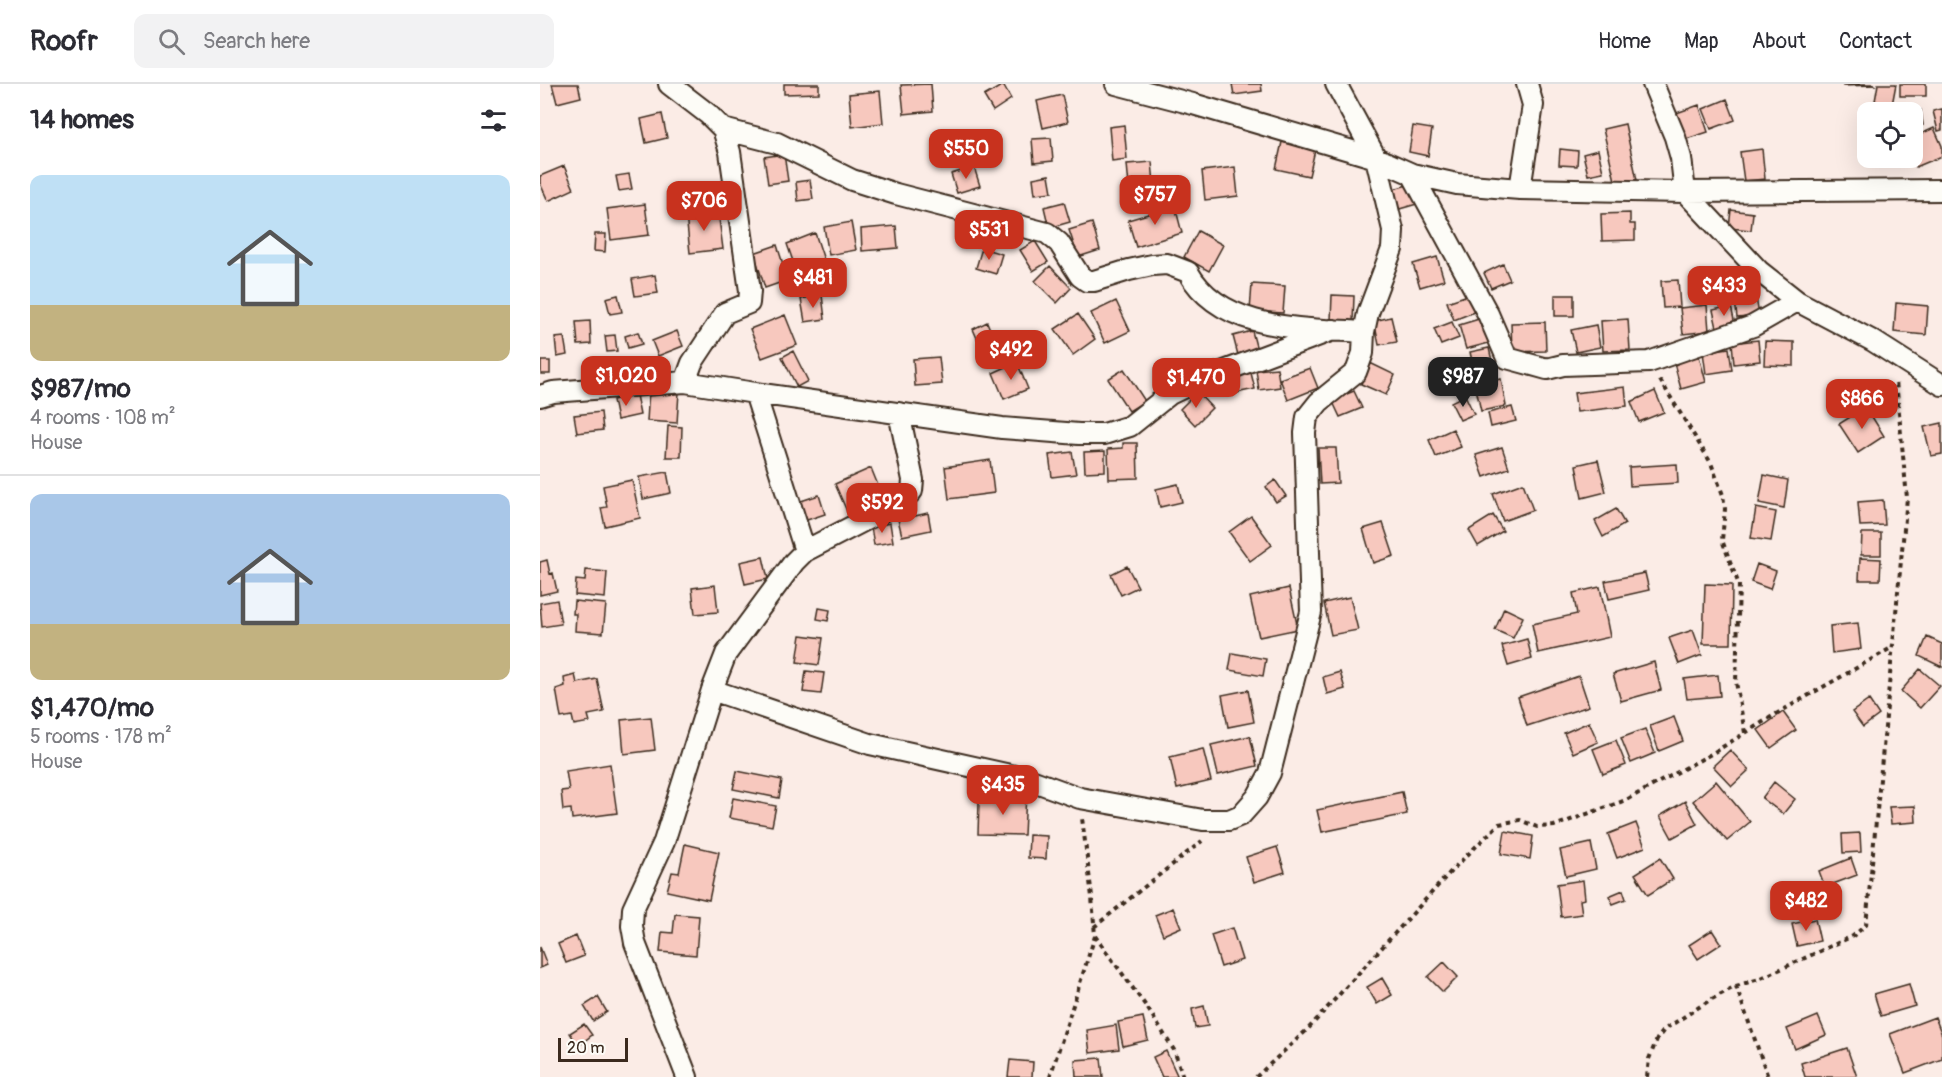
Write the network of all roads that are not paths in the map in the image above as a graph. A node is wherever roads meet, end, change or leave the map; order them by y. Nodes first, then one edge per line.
1 (669, 84) edge
2 (1116, 84) edge
3 (1336, 84) edge
4 (1527, 84) edge
5 (1653, 84) edge
6 (723, 129) junction
7 (1376, 158) junction
8 (1412, 174) junction
9 (1520, 189) junction
10 (1942, 190) edge
11 (1685, 192) junction
12 (1797, 301) junction
13 (1333, 330) junction
14 (1364, 332) junction
15 (685, 382) junction
16 (1942, 385) edge
17 (755, 393) junction
18 (540, 396) edge
19 (899, 413) junction
20 (805, 551) junction
21 (712, 690) junction
22 (687, 1077) edge

1 - 6 street
2 - 7 street
3 - 7 street
4 - 9 street
5 - 11 street
6 - 13 street
6 - 15 street
7 - 8 street
7 - 14 street
8 - 9 street
8 - 12 street
9 - 11 street
10 - 11 street
11 - 12 street
12 - 16 street
13 - 14 street
13 - 19 street
14 - 21 street
15 - 17 street
15 - 18 street
17 - 19 street
17 - 20 street
19 - 20 street
20 - 21 street
21 - 22 street

